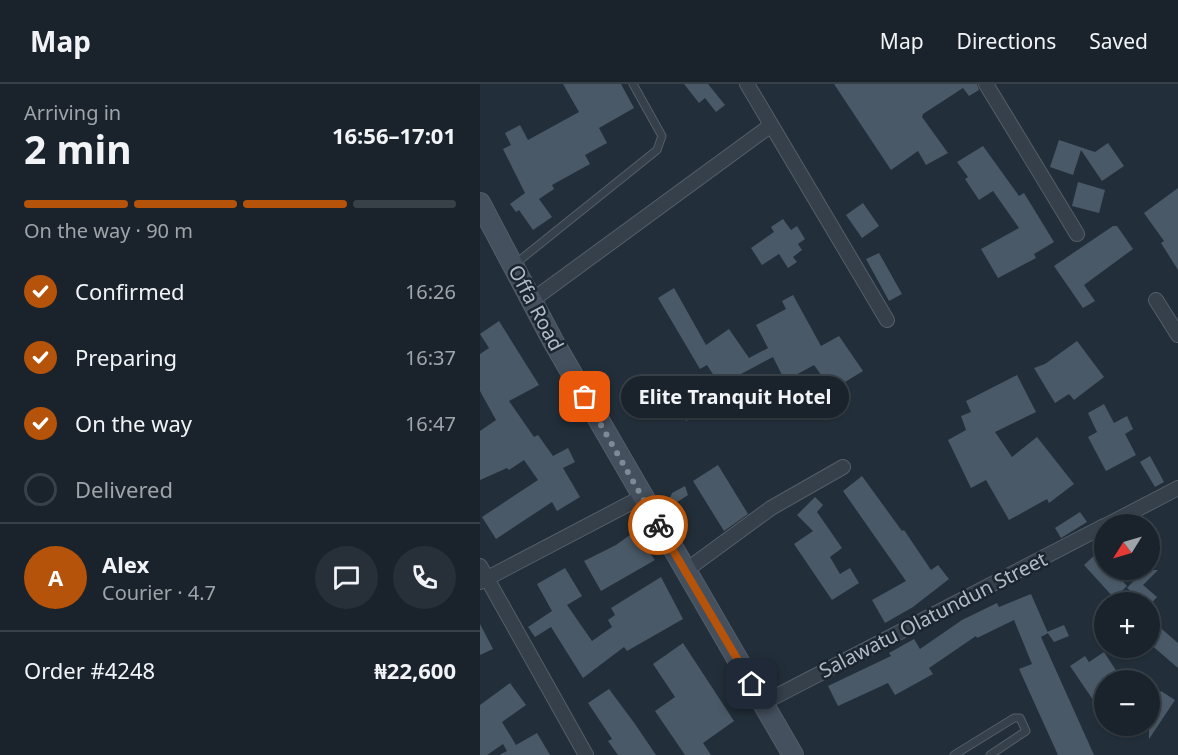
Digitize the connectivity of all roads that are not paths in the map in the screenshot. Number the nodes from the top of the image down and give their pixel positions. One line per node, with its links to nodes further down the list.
1 (633, 84): 7 (lane)
2 (747, 84): 4 (street)
3 (986, 84): 6 (street)
4 (770, 126): 9 (street); 10 (street)
5 (480, 203): 7 (street, Offa Road)
6 (1077, 234)
7 (513, 266): 9 (street, Offa Road)
8 (1156, 300): 11 (street)
9 (531, 301): 14 (street, Offa Road)
10 (887, 320)
11 (1178, 335)
12 (843, 467): 18 (street)
13 (1178, 488): 15 (street, Salawatu Olatundun Street)
14 (642, 497): 18 (street, Offa Road); 19 (street)
15 (1128, 514)
16 (1094, 532): 20 (street, Salawatu Olatundun Street)
17 (480, 566): 19 (street)
18 (685, 571): 20 (street, Offa Road)
19 (484, 580): 22 (street)
20 (763, 703): 23 (street, Offa Road)
21 (956, 754): 24 (lane)
22 (586, 755)
23 (793, 755)
24 (990, 755)

